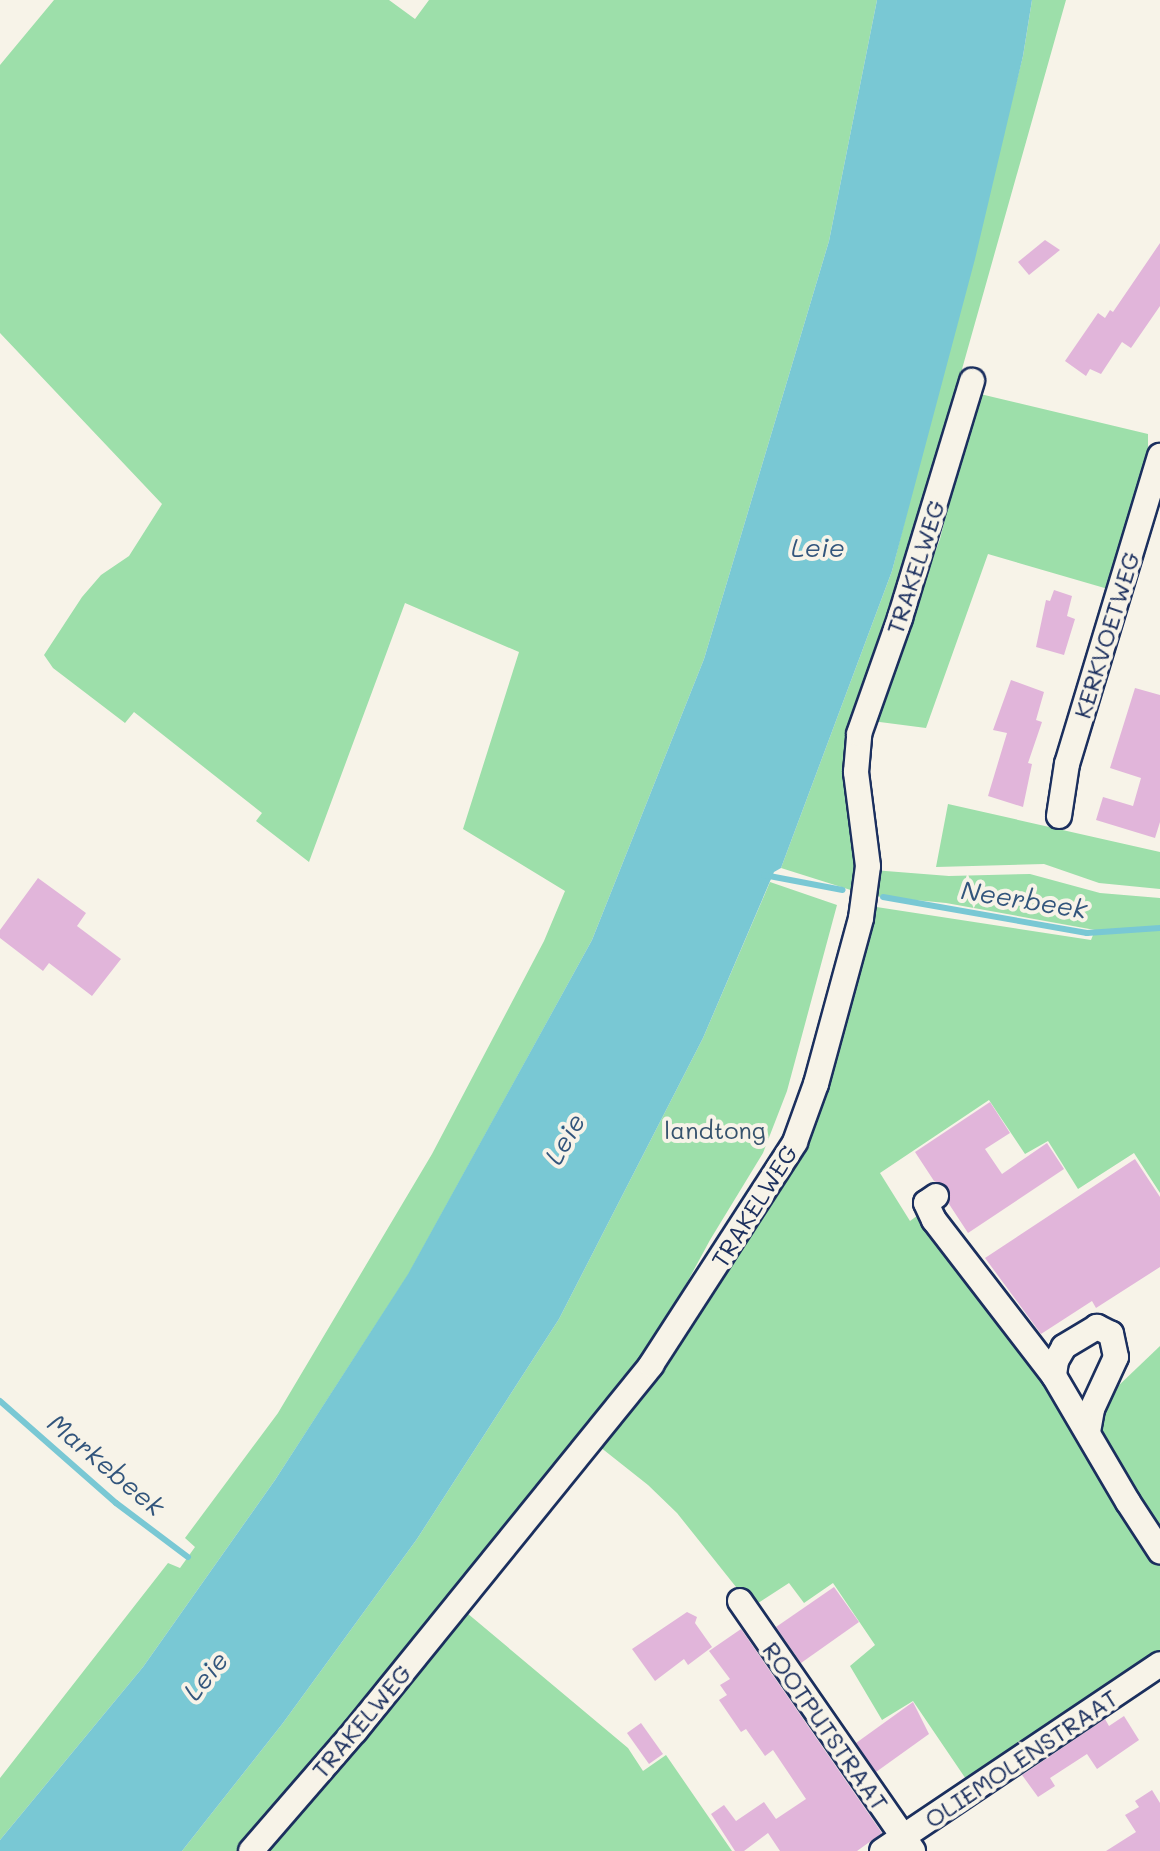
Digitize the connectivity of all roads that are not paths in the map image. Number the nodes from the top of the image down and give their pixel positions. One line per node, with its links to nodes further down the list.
1 (972, 381): 11 (street, TRAKELWEG)
2 (1160, 456): 3 (street, KERKVOETWEG)
3 (1059, 816)
4 (936, 1196): 5 (street)
5 (1054, 1376): 6 (street); 6 (street)
6 (1088, 1432): 7 (street)
7 (1160, 1551)
8 (740, 1601): 10 (street, ROOTPUTSTRAAT)
9 (1160, 1664): 10 (street, OLIEMOLENSTRAAT)
10 (908, 1844): 12 (street, OLIEMOLENSTRAAT)
11 (251, 1851)
12 (882, 1851)

